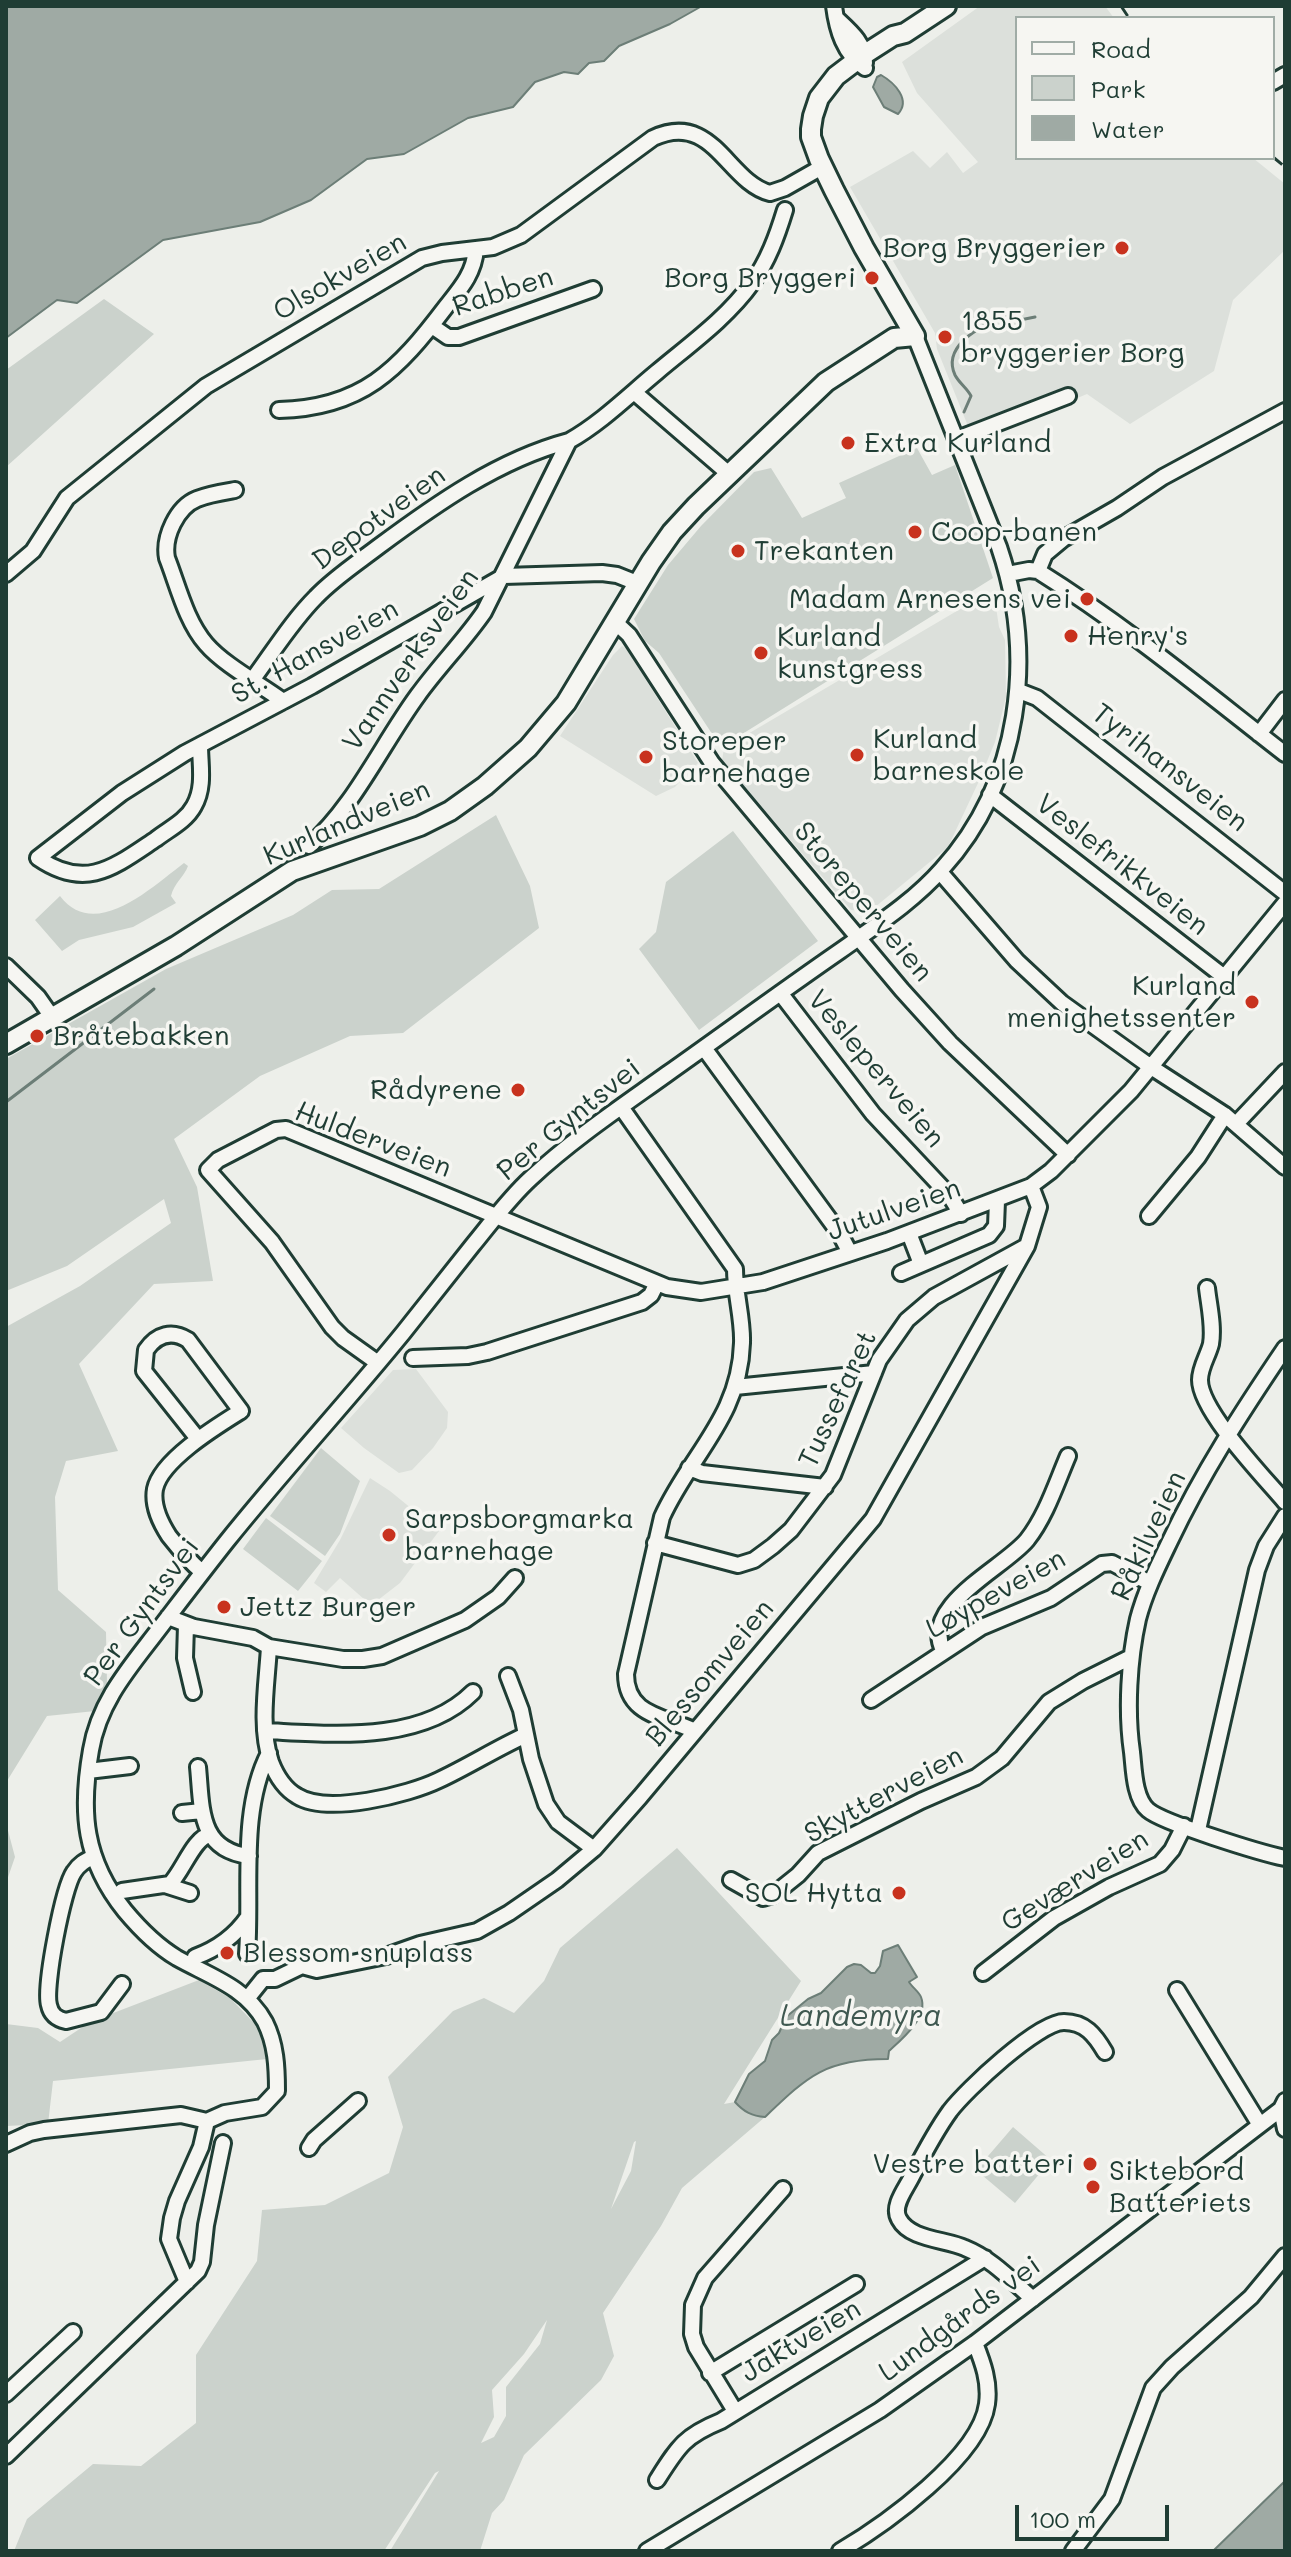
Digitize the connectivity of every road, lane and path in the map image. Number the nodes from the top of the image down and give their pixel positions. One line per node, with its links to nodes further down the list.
1 (946, 6): 3 (main road)
2 (835, 12): 3 (street)
3 (861, 61): 4 (main road)
4 (820, 159): 6 (street, Olsokveien); 9 (main road)
5 (785, 210): 10 (street, Vannverksveien)
6 (476, 249): 8 (street); 19 (street, Olsokveien)
7 (593, 289): 8 (street, Rabben)
8 (432, 326): 12 (street)
9 (915, 336): 14 (street, Per Gyntsvei); 16 (main road, Kurlandveien)
10 (634, 392): 15 (street, Vannverksveien); 16 (street)
11 (1068, 396): 14 (street)
12 (279, 410)
13 (1285, 411): 18 (street)
14 (957, 439): 20 (street, Per Gyntsvei)
15 (569, 441): 21 (street, Vannverksveien); 24 (street, Depotveien)
16 (729, 474): 22 (main road, Kurlandveien)
17 (235, 490): 24 (street)
18 (1038, 571): 20 (street); 28 (street)
19 (6, 574)
20 (1008, 574): 25 (street, Per Gyntsvei)
21 (504, 576): 22 (street, St. Hansveien); 27 (street, St. Hansveien); 32 (street, Vannverksveien)
22 (637, 583): 23 (main road, Kurlandveien)
23 (614, 621): 36 (street, Storeperveien); 40 (main road, Kurlandveien)
24 (253, 679): 27 (street)
25 (1019, 691): 31 (street, Per Gyntsvei); 34 (street, Tyrihansveien)
26 (1285, 700): 28 (street)
27 (283, 701): 29 (street, St. Hansveien)
28 (1259, 734): 30 (street)
29 (200, 745): 29 (street, St. Hansveien)
30 (1285, 754)
31 (990, 795): 33 (street, Per Gyntsvei); 38 (street, Veslefrikkveien)
32 (309, 846)
33 (940, 872): 36 (street, Per Gyntsvei); 43 (street)
34 (1285, 893)
35 (1285, 903): 38 (street, Jutulveien)
36 (860, 938): 39 (street, Per Gyntsvei); 47 (street, Storeperveien)
37 (6, 966): 40 (street)
38 (1223, 976): 43 (street, Jutulveien)
39 (781, 994): 42 (street, Per Gyntsvei); 51 (street, Vesleperveien)
40 (52, 1017): 41 (main road)
41 (6, 1044)
42 (704, 1048): 45 (street, Per Gyntsvei); 56 (street)
43 (1151, 1067): 46 (street); 47 (street, Jutulveien)
44 (1285, 1072): 46 (street)
45 (621, 1107): 52 (street, Per Gyntsvei); 60 (street)
46 (1230, 1119): 48 (street); 53 (street)
47 (1068, 1155): 49 (street, Jutulveien)
48 (1285, 1167)
49 (1031, 1186): 50 (street, Jutulveien); 55 (street, Blessomveien)
50 (997, 1201): 51 (street, Jutulveien); 57 (street)
51 (961, 1214): 54 (street, Jutulveien)
52 (496, 1216): 59 (street, Hulderveien); 64 (street, Per Gyntsvei); 64 (street, Hulderveien)
53 (1149, 1216)
54 (909, 1233): 56 (street, Jutulveien); 57 (street)
55 (1027, 1246): 65 (street, Tussefaret); 90 (street, Blessomveien)
56 (850, 1253): 60 (street, Jutulveien)
57 (921, 1264): 58 (street)
58 (901, 1273)
59 (657, 1283): 60 (street, Jutulveien); 63 (street)
60 (735, 1286): 66 (street)
61 (1207, 1288): 69 (street)
62 (1285, 1348): 69 (street, Råkilveien)
63 (413, 1358)
64 (378, 1363): 77 (street, Per Gyntsvei)
65 (874, 1373): 66 (street); 73 (street, Tussefaret)
66 (735, 1387): 72 (street)
67 (256, 1405): 68 (street)
68 (241, 1411): 70 (street); 70 (street)
69 (1228, 1433): 74 (street); 79 (street, Råkilveien)
70 (198, 1439): 77 (street)
71 (1068, 1456): 83 (street)
72 (689, 1468): 73 (street); 76 (street)
73 (825, 1487): 76 (street, Tussefaret)
74 (1285, 1502)
75 (1285, 1516): 98 (street, Geværveien)
76 (655, 1543): 90 (street)
77 (202, 1572): 80 (street, Per Gyntsvei)
78 (515, 1578): 82 (street)
79 (1150, 1583): 83 (street, Løypeveien); 84 (street, Råkilveien)
80 (168, 1617): 81 (street); 95 (street, Per Gyntsvei)
81 (186, 1625): 82 (street); 86 (street)
82 (269, 1647): 89 (street)
83 (943, 1650): 88 (street, Løypeveien)
84 (1131, 1657): 98 (street, Råkilveien); 104 (street, Skytterveien)
85 (508, 1676): 91 (street)
86 (193, 1692)
87 (473, 1692): 89 (street)
88 (871, 1700)
89 (265, 1731): 92 (street)
90 (695, 1731): 100 (street, Blessomveien)
91 (526, 1735): 92 (street); 100 (street)
92 (269, 1753): 101 (street)
93 (130, 1766): 95 (street)
94 (198, 1767): 96 (street)
95 (88, 1771): 102 (street, Per Gyntsvei)
96 (202, 1811): 97 (street); 99 (street)
97 (182, 1813)
98 (1191, 1828): 103 (street, Råkilveien); 111 (street, Geværveien)
99 (210, 1835): 101 (street); 105 (street)
100 (594, 1849): 114 (street, Blessomveien)
101 (249, 1856): 108 (street)
102 (93, 1857): 112 (street); 114 (street, Per Gyntsvei)
103 (1285, 1858)
104 (731, 1880)
105 (165, 1885): 106 (street); 107 (street)
106 (122, 1891)
107 (190, 1893)
108 (248, 1917): 109 (street); 110 (street)
109 (247, 1954)
110 (195, 1957)
111 (983, 1973)
112 (122, 1984)
113 (1177, 1990): 119 (street)
114 (247, 1999): 118 (street)
115 (1105, 2052): 126 (street)
116 (358, 2101): 123 (street)
117 (1283, 2105): 119 (street, Lundgårds vei); 120 (street)
118 (207, 2121): 122 (street); 127 (street)
119 (1260, 2125): 129 (street, Lundgårds vei)
120 (1285, 2129)
121 (223, 2143): 127 (street)
122 (6, 2144)
123 (309, 2148)
124 (783, 2189): 132 (street)
125 (1285, 2256): 139 (street)
126 (985, 2258): 129 (street); 134 (street, Jaktveien)
127 (187, 2282): 135 (street)
128 (856, 2284): 132 (street)
129 (1033, 2299): 131 (street, Lundgårds vei)
130 (73, 2332): 133 (street)
131 (975, 2343): 137 (street, Lundgårds vei); 138 (street)
132 (710, 2373): 134 (street)
133 (6, 2394)
134 (735, 2411): 136 (street, Jaktveien)
135 (6, 2456)
136 (657, 2480)
137 (647, 2551)
138 (840, 2551)
139 (1073, 2551)

